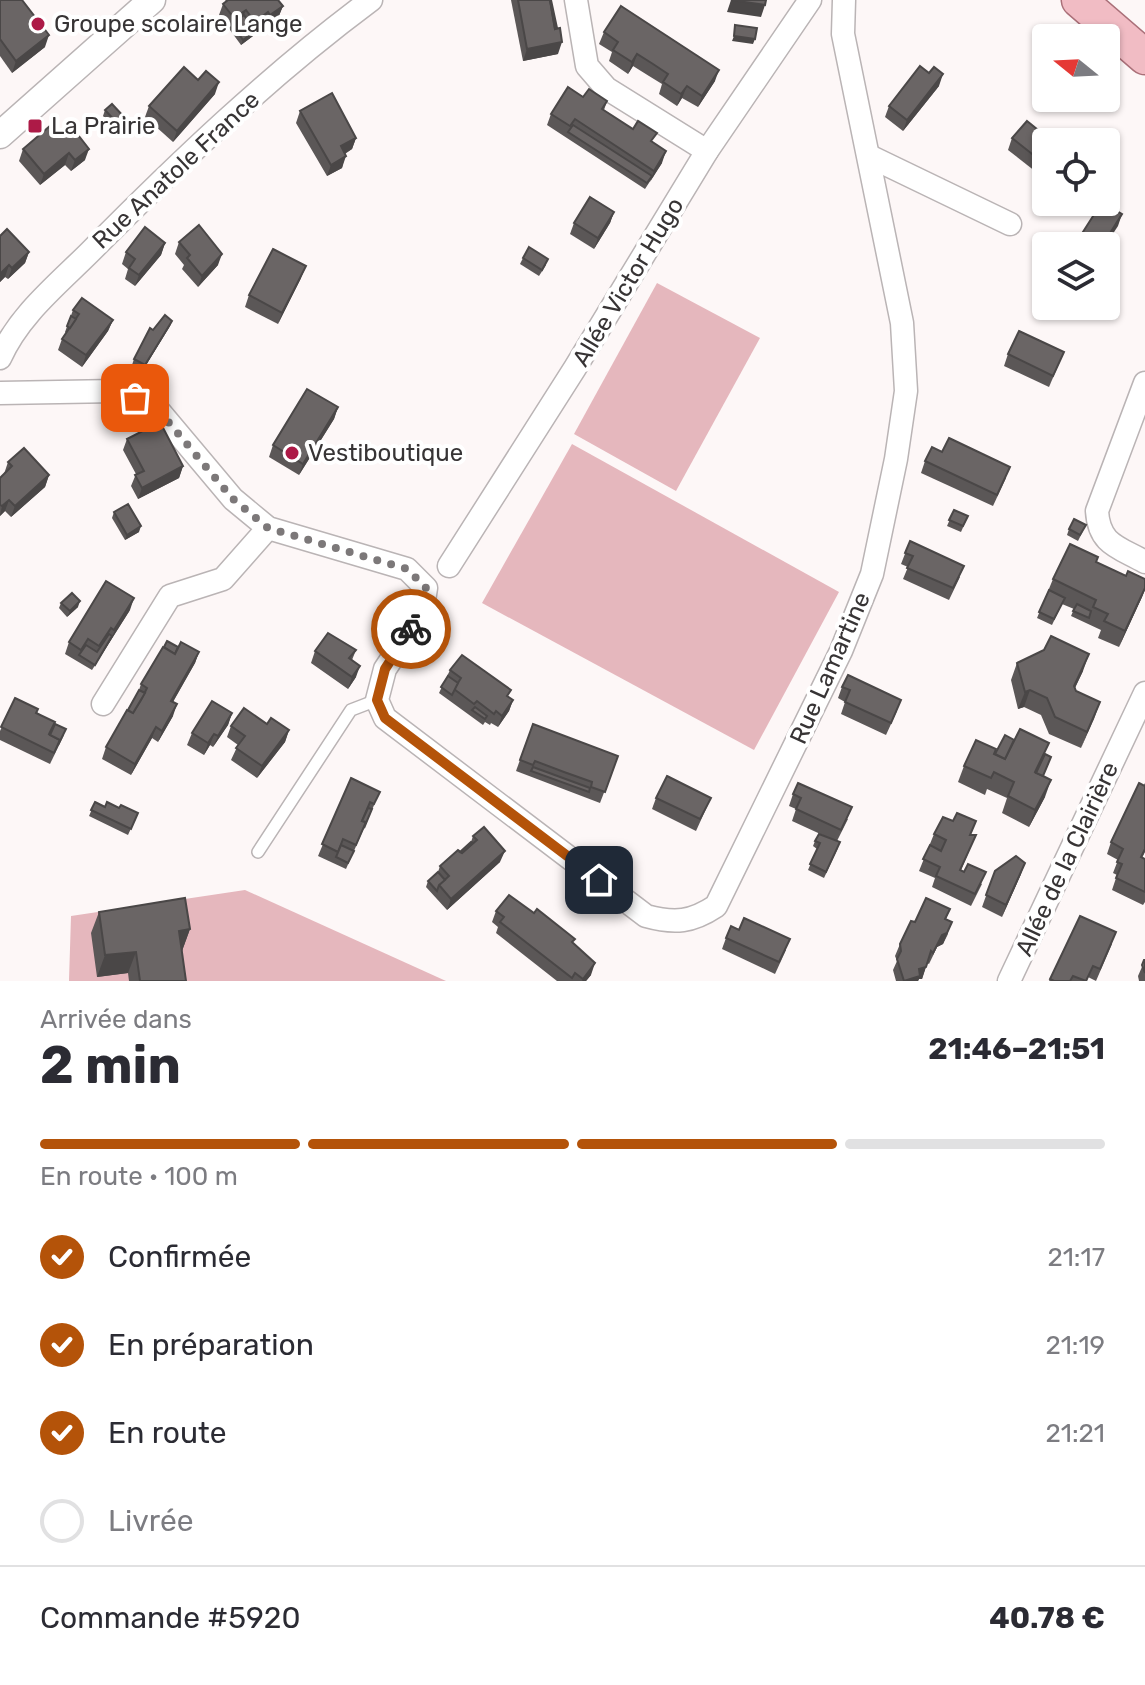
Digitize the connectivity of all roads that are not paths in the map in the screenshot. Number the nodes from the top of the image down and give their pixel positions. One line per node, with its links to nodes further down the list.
1 (152, 0): 8 (street)
2 (371, 0): 12 (street, Rue Anatole France)
3 (576, 0): 9 (street)
4 (810, 0): 9 (street, Allée Victor Hugo)
5 (844, 0): 10 (street, Rue Lamartine)
6 (1079, 0): 7 (main road)
7 (1145, 57)
8 (0, 135)
9 (707, 151): 17 (street, Allée Victor Hugo)
10 (869, 156): 11 (street); 19 (street, Rue Lamartine)
11 (1010, 224)
12 (0, 358)
13 (1145, 383): 16 (street)
14 (0, 393): 15 (street)
15 (268, 528): 19 (street); 20 (street)
16 (1145, 562)
17 (449, 566)
18 (1145, 693): 22 (street, Allée de la Clairière)
19 (377, 700): 21 (lane)
20 (103, 704)
21 (258, 852)
22 (1009, 981)

